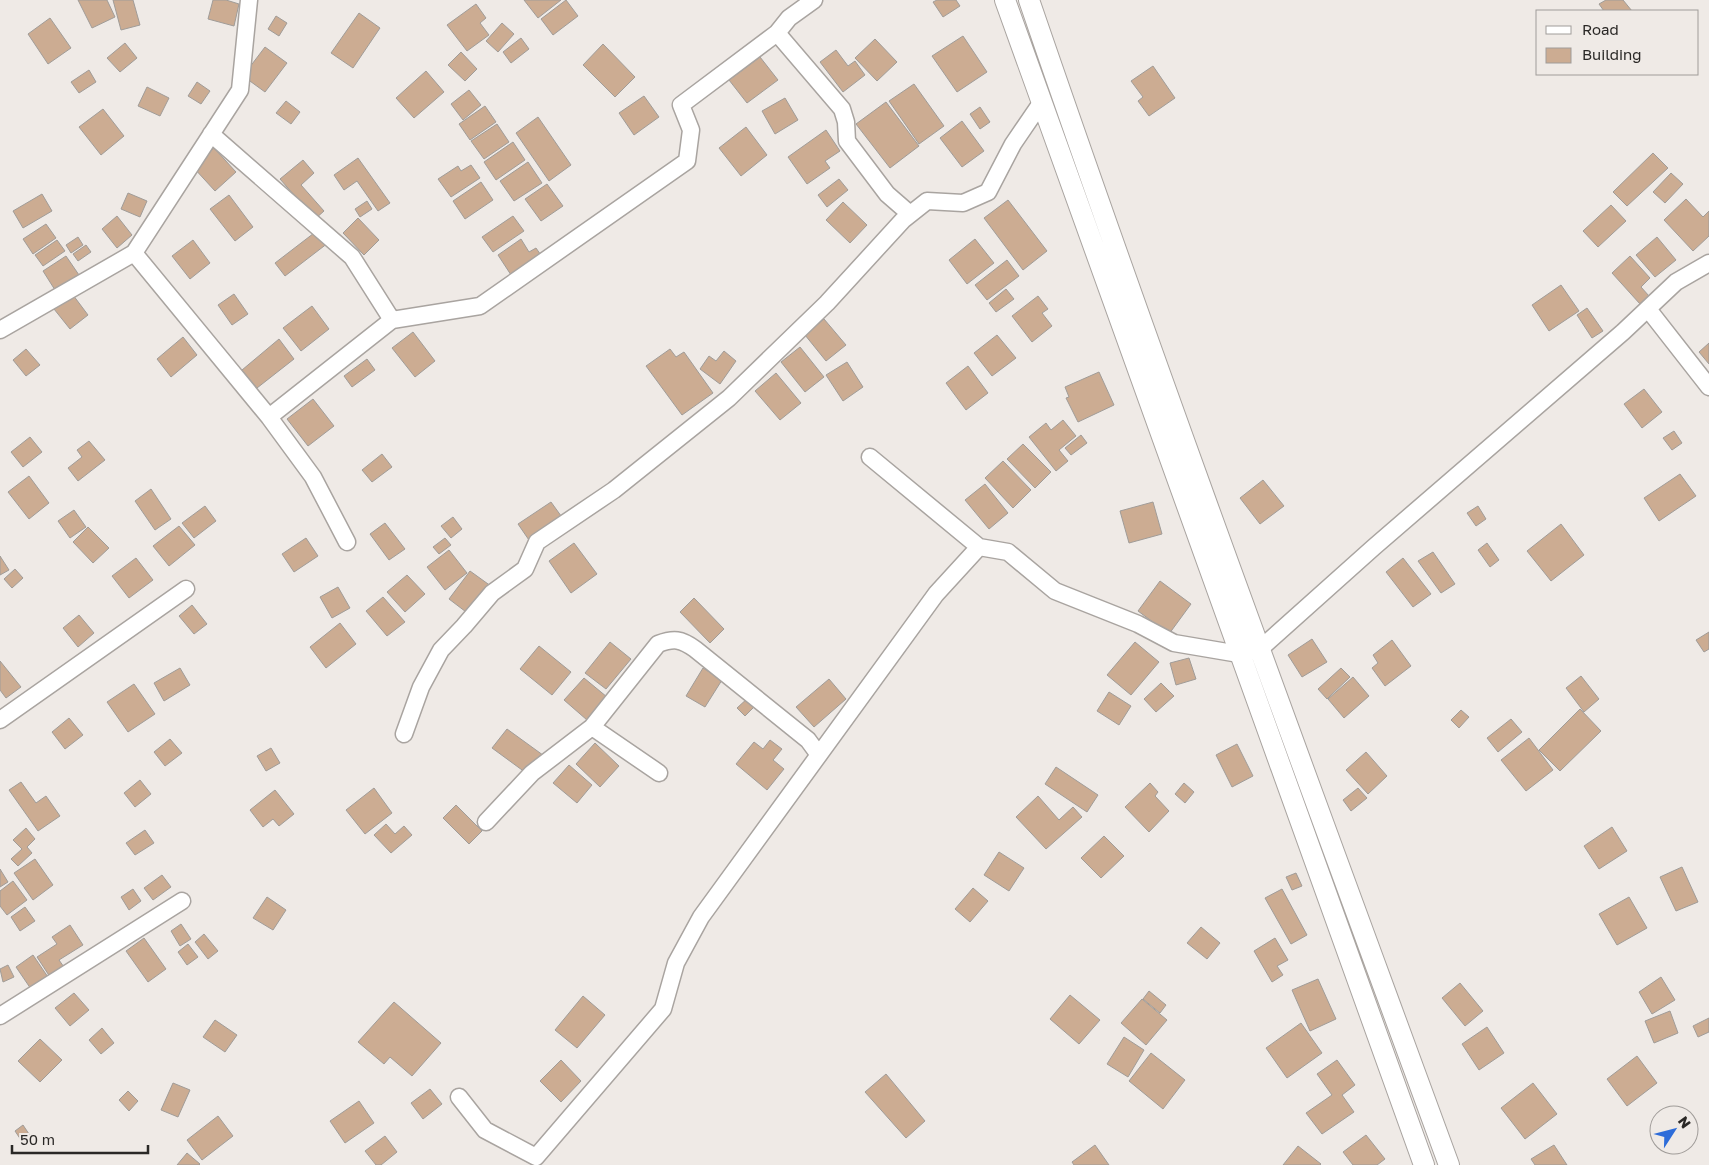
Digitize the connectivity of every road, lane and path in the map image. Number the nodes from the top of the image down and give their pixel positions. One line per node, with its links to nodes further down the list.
1 (250, 0): 7 (street)
2 (814, 0): 5 (street)
3 (1005, 0): 6 (street)
4 (1029, 0): 20 (street)
5 (777, 33): 8 (street); 12 (street)
6 (1041, 102): 8 (street); 21 (street)
7 (211, 134): 9 (street); 12 (street)
8 (910, 214): 24 (street)
9 (134, 253): 13 (street); 15 (street)
10 (1709, 263): 11 (street)
11 (1648, 309): 14 (street); 20 (street)
12 (392, 320): 15 (street)
13 (0, 330)
14 (1709, 387)
15 (270, 417): 17 (street)
16 (870, 457): 18 (street)
17 (347, 542)
18 (979, 547): 21 (street); 25 (street)
19 (186, 590): 22 (street)
20 (1260, 649): 21 (street); 32 (street)
21 (1239, 654): 31 (street)
22 (0, 720)
23 (592, 727): 25 (street); 26 (street); 27 (street)
24 (404, 734)
25 (819, 755): 30 (street)
26 (659, 773)
27 (486, 822)
28 (182, 901): 29 (street)
29 (0, 1016)
30 (459, 1097)
31 (1424, 1165)
32 (1449, 1165)

